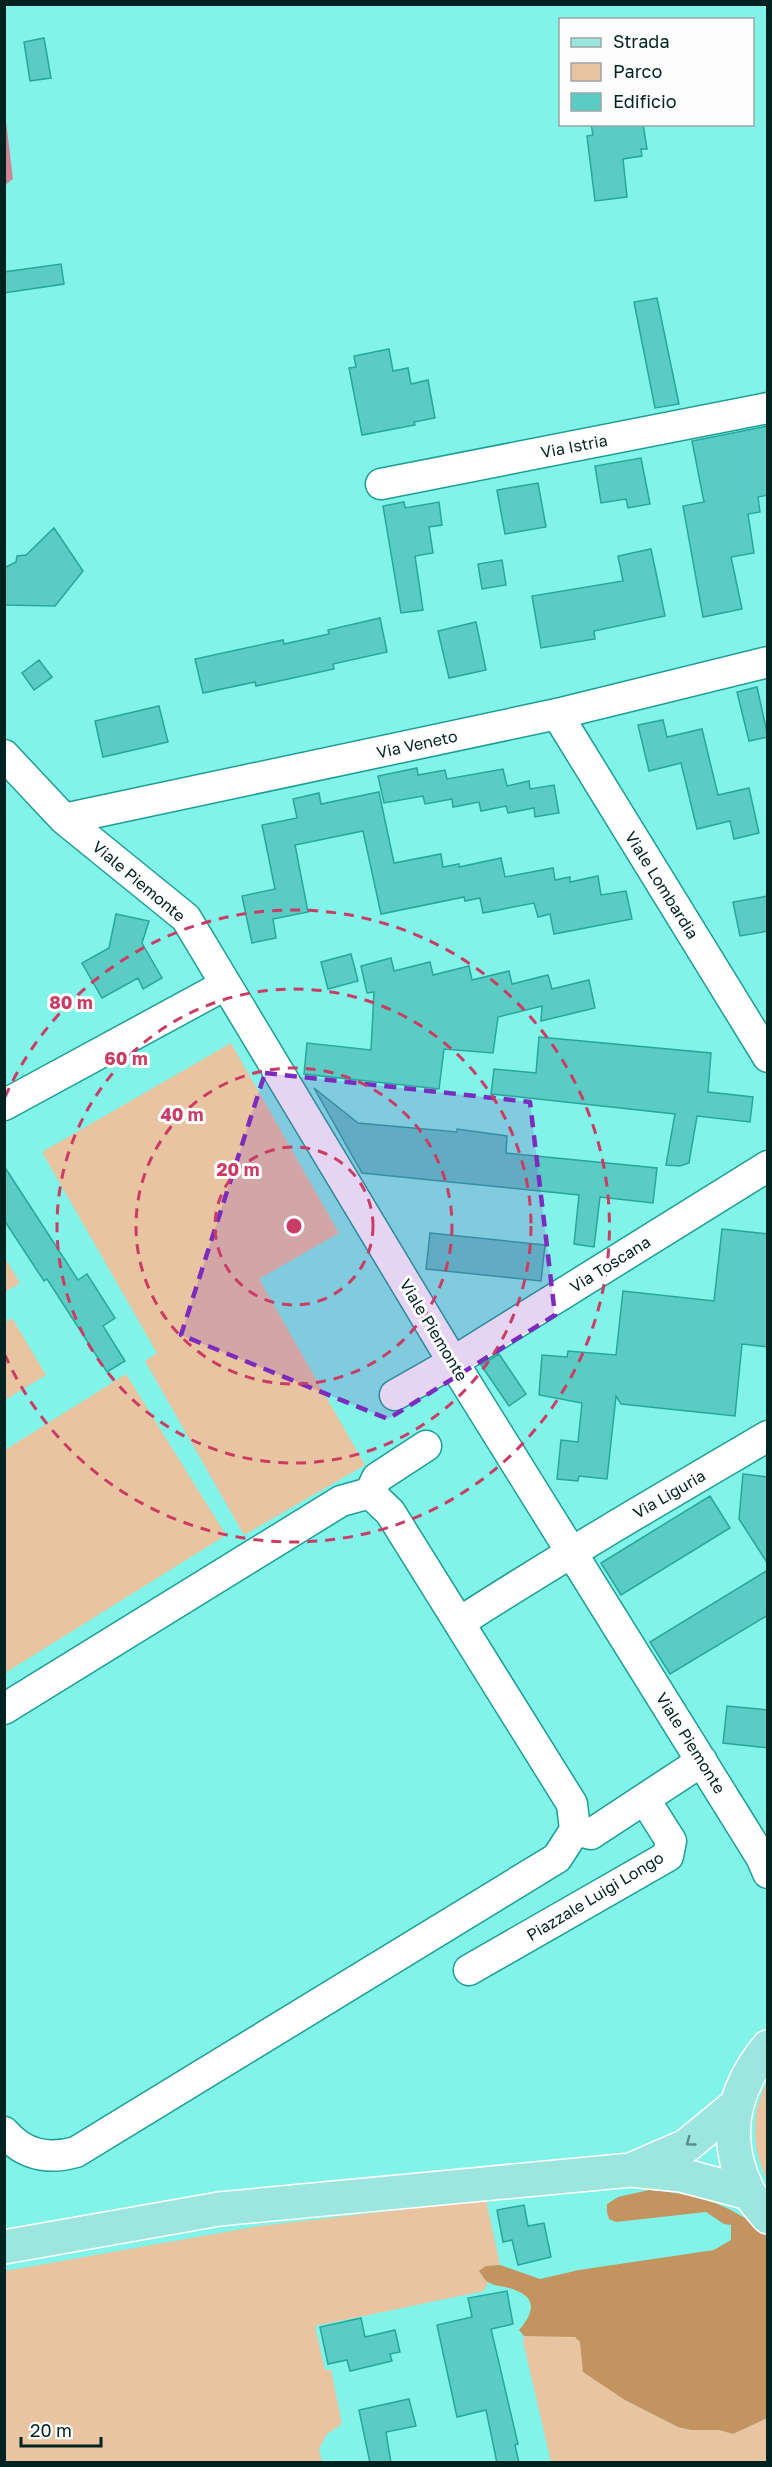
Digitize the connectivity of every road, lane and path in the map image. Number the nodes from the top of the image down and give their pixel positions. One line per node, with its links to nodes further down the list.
1 (768, 408): 2 (street, Via Istria)
2 (381, 484)
3 (768, 662): 4 (street, Via Veneto)
4 (557, 714): 6 (street, Via Veneto); 8 (street, Viale Lombardia)
5 (4, 755): 6 (street, Viale Piemonte)
6 (64, 819): 7 (street, Viale Piemonte)
7 (225, 985): 9 (street); 11 (street, Viale Piemonte)
8 (768, 1057)
9 (4, 1105)
10 (768, 1166): 11 (street, Via Toscana)
11 (453, 1362): 12 (street, Via Toscana); 16 (street, Viale Piemonte)
12 (395, 1395)
13 (768, 1437): 16 (street, Via Liguria)
14 (426, 1446): 15 (street)
15 (370, 1493): 17 (street); 18 (street)
16 (571, 1551): 17 (street, Via Liguria); 19 (street, Viale Piemonte)
17 (460, 1622): 21 (street)
18 (4, 1709)
19 (702, 1761): 20 (street); 22 (street, Viale Piemonte)
20 (645, 1800): 21 (street); 23 (street, Piazzale Luigi Longo)
21 (575, 1830): 26 (street)
22 (768, 1873)
23 (469, 1970)
24 (768, 2047): 25 (main road)
25 (736, 2105): 27 (main road, one-way to 27); 28 (main road)
26 (4, 2132)
27 (631, 2170): 28 (main road); 29 (main road)
28 (758, 2205)
29 (4, 2247)

